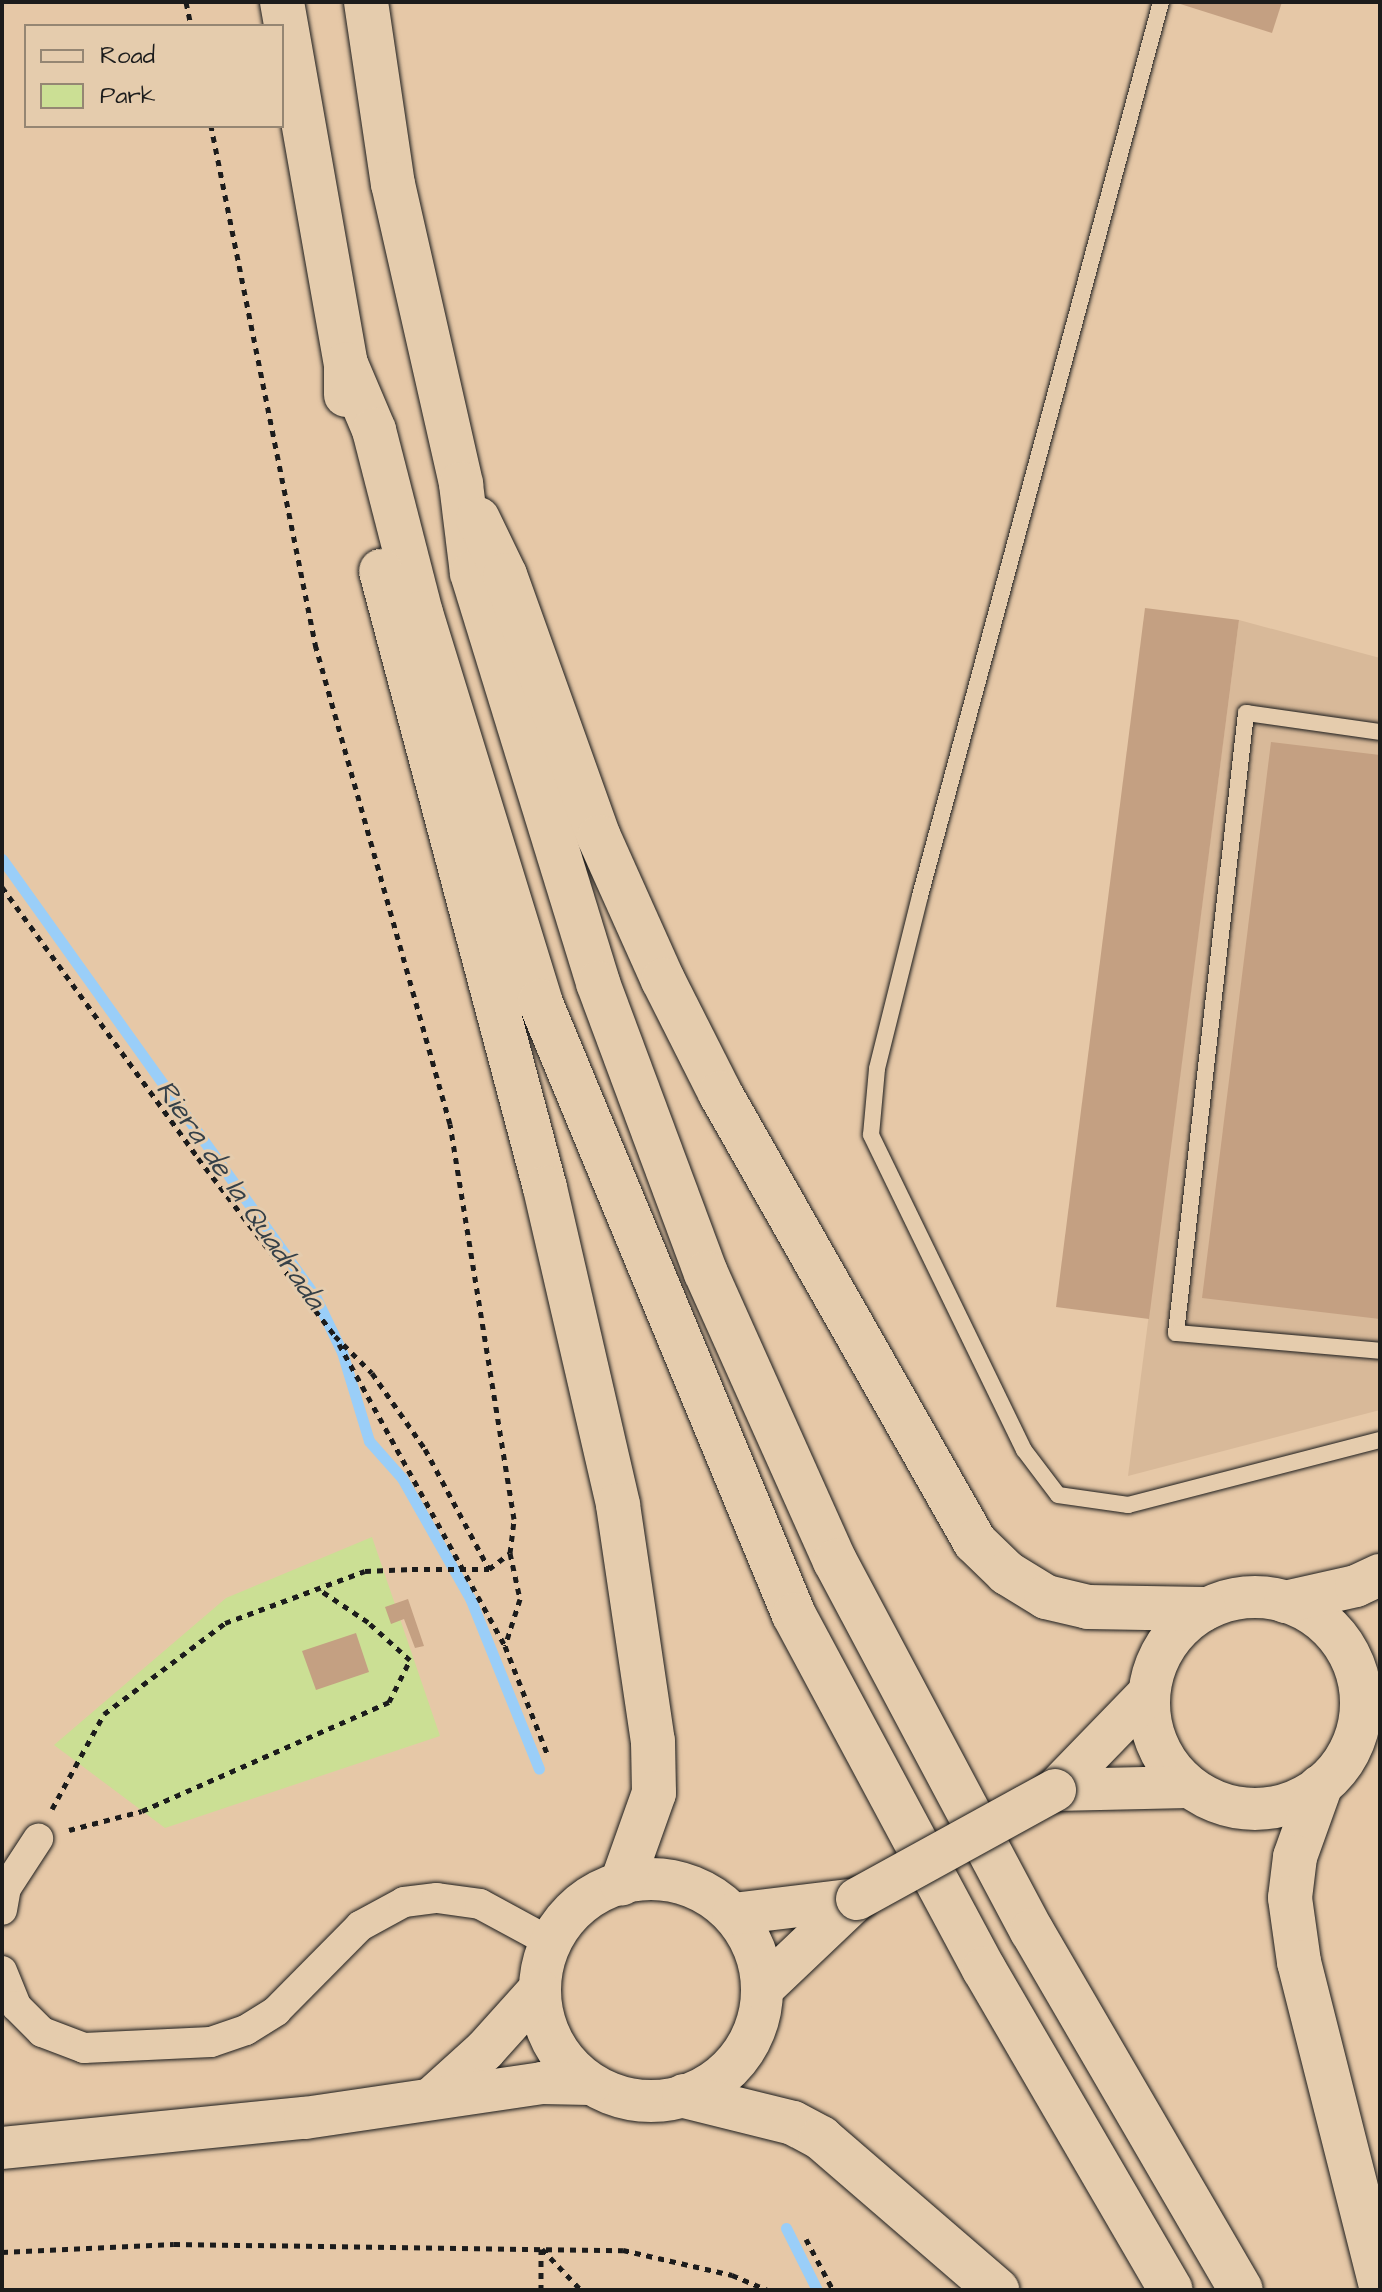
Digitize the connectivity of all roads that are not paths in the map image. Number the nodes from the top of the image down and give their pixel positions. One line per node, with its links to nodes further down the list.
1 (282, 2): 4 (highway)
2 (366, 2): 5 (highway)
3 (1161, 2): 8 (lane)
4 (346, 364): 19 (highway); 33 (highway)
5 (461, 484): 11 (highway); 34 (highway)
6 (1380, 732): 7 (lane)
7 (1380, 1351)
8 (1380, 1440)
9 (1380, 1575): 10 (main road)
10 (1285, 1602): 11 (main road); 14 (main road)
11 (1204, 1609): 13 (main road)
12 (1380, 1643): 14 (main road)
13 (1148, 1694): 15 (main road); 17 (main road)
14 (1361, 1694): 16 (main road)
15 (1189, 1787): 16 (main road); 17 (main road)
16 (1320, 1787): 31 (highway)
17 (1055, 1790): 20 (main road, bridge)
18 (38, 1839): 21 (street)
19 (622, 1883): 22 (main road); 23 (main road)
20 (857, 1899): 22 (main road); 25 (main road)
21 (2, 1910)
22 (733, 1914): 25 (main road)
23 (550, 1942): 24 (street); 26 (main road)
24 (2, 1971)
25 (762, 1989): 28 (main road)
26 (539, 1990): 27 (main road); 29 (main road)
27 (590, 2084): 28 (main road); 29 (main road)
28 (684, 2096): 32 (highway)
29 (433, 2097): 30 (main road)
30 (2, 2148)
31 (1380, 2283)
32 (997, 2290)
33 (1171, 2290)
34 (1241, 2290)

